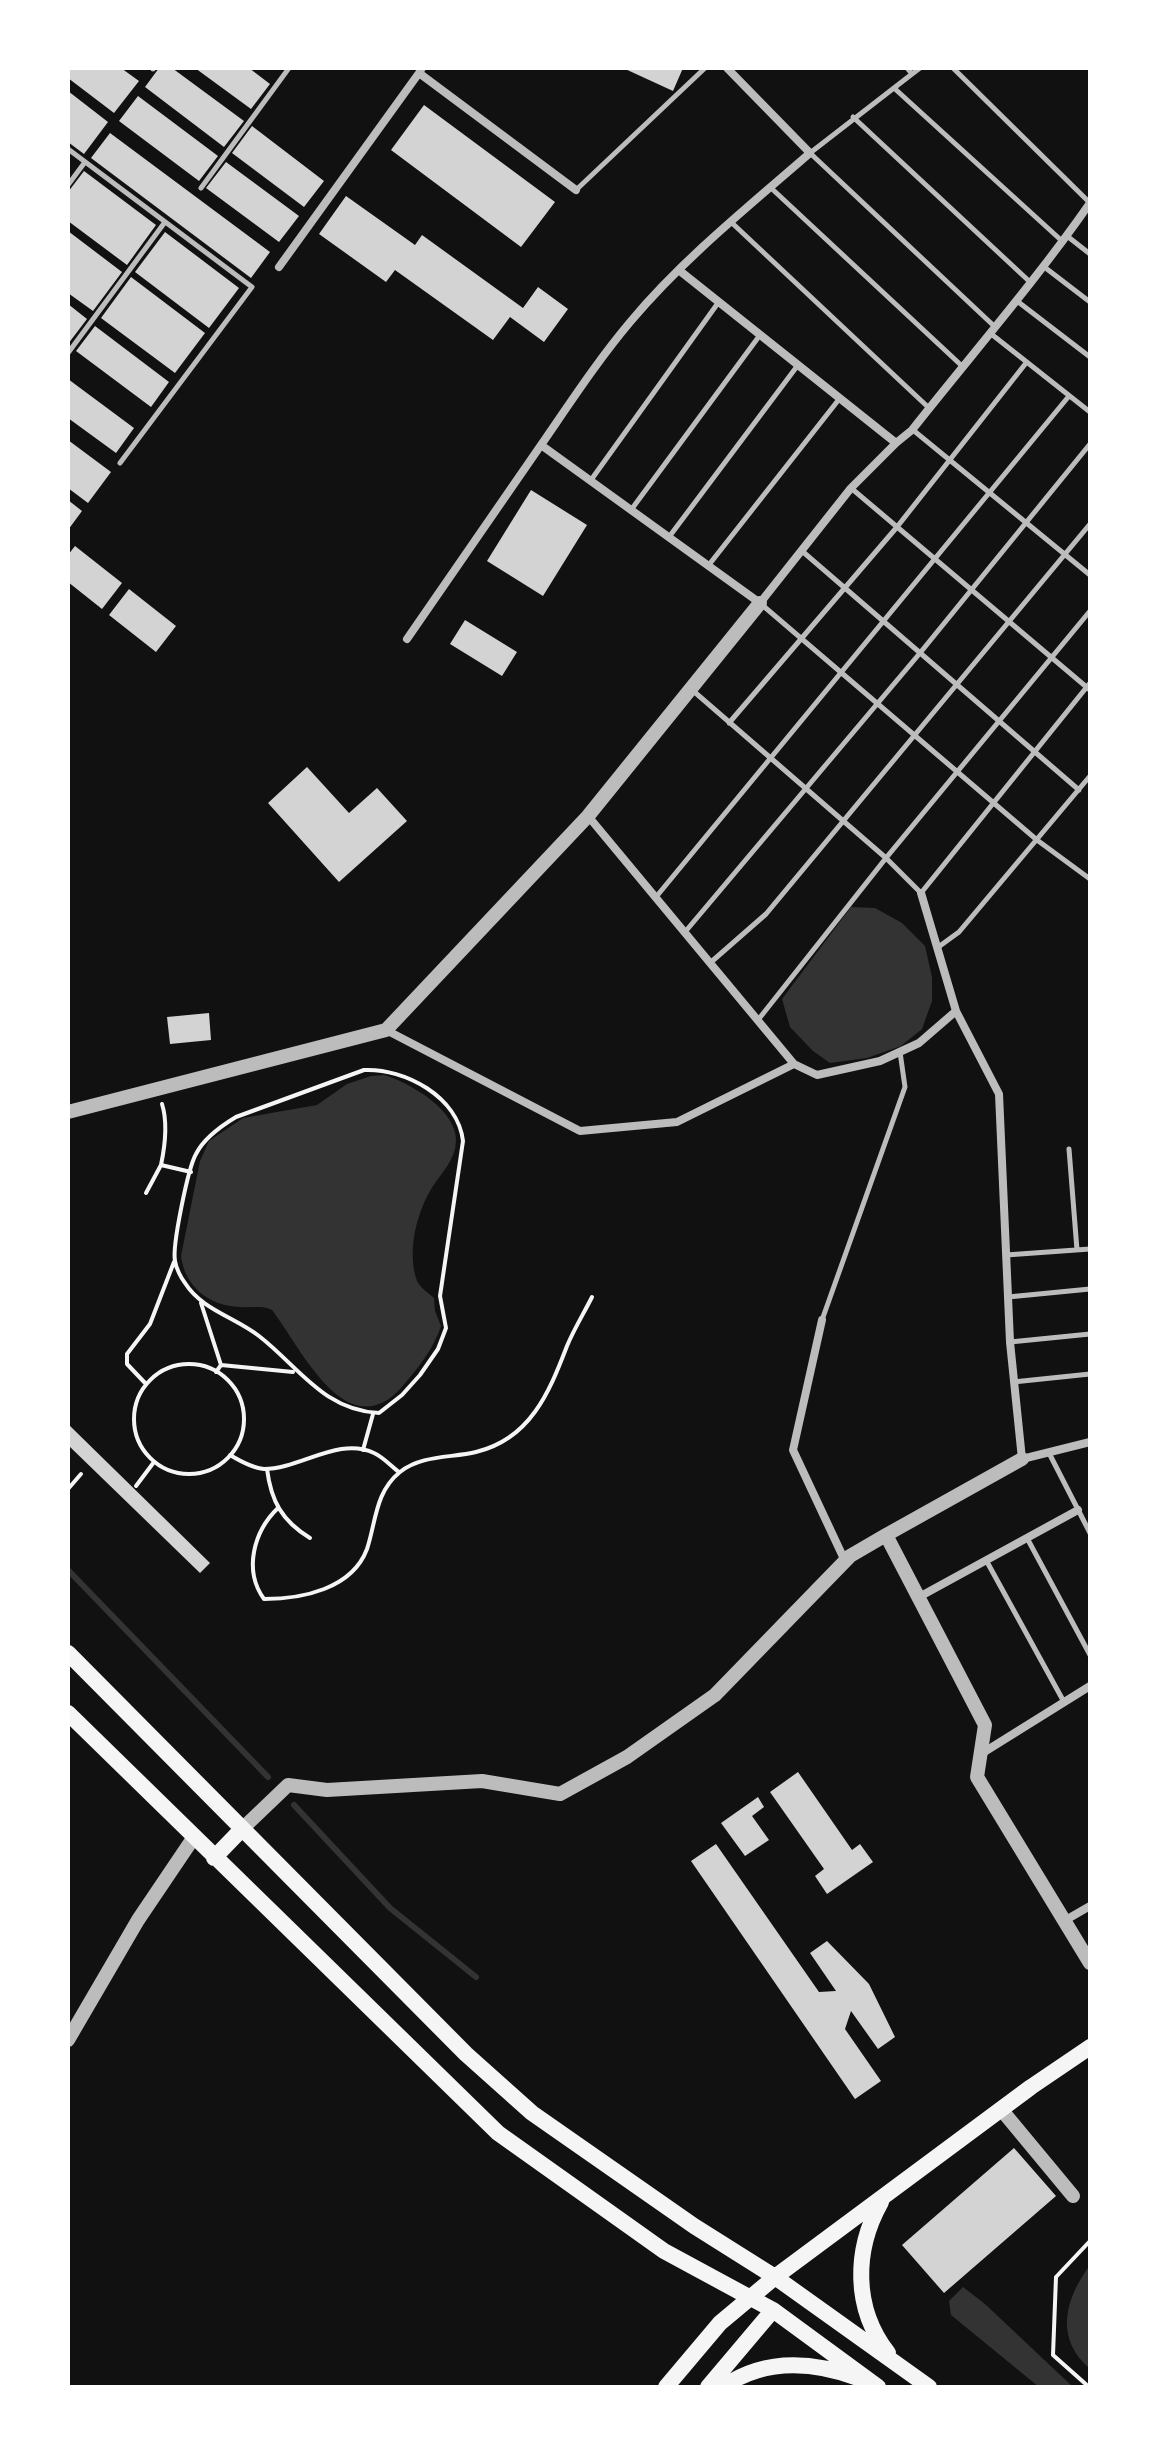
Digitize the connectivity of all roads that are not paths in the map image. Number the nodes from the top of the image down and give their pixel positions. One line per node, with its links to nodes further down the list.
1 (289, 68): 16 (lane)
2 (705, 68): 17 (lane)
3 (727, 68): 12 (street)
4 (907, 68): 8 (lane)
5 (920, 68): 8 (lane)
6 (953, 68): 18 (lane)
7 (418, 70): 17 (street); 24 (street)
8 (912, 74): 9 (lane)
9 (894, 88): 10 (lane); 21 (lane)
10 (853, 117): 12 (lane); 26 (lane)
11 (68, 149): 13 (lane)
12 (810, 153): 15 (street); 30 (lane)
13 (85, 162): 14 (lane); 19 (lane)
14 (68, 185)
15 (770, 187): 20 (street); 36 (lane)
16 (201, 188)
17 (576, 190)
18 (1090, 203): 21 (street)
19 (165, 222): 32 (lane); 46 (lane)
20 (731, 222): 25 (street); 39 (lane)
21 (1065, 239): 22 (lane); 23 (street)
22 (1090, 254)
23 (1043, 266): 26 (street); 29 (lane)
24 (279, 267)
25 (680, 271): 28 (street); 44 (street)
26 (1031, 283): 27 (street)
27 (1017, 301): 30 (street); 33 (lane)
28 (718, 302): 31 (street); 47 (lane)
29 (1090, 302)
30 (992, 329): 34 (lane); 36 (street)
31 (760, 335): 35 (street); 50 (lane)
32 (68, 353)
33 (1090, 357)
34 (1026, 363): 37 (lane); 45 (lane)
35 (798, 365): 38 (street); 54 (lane)
36 (962, 366): 39 (street)
37 (1069, 396): 40 (lane); 49 (lane)
38 (840, 398): 42 (street); 58 (lane)
39 (929, 408): 41 (street)
40 (1090, 412)
41 (912, 430): 42 (street); 45 (lane)
42 (896, 443): 48 (street)
43 (1090, 444): 51 (lane)
44 (541, 445): 47 (street); 66 (street)
45 (951, 461): 49 (lane); 53 (lane)
46 (120, 463)
47 (591, 480): 50 (street)
48 (851, 488): 53 (lane); 55 (street)
49 (990, 494): 51 (lane); 57 (lane)
50 (631, 510): 54 (street)
51 (1026, 523): 56 (lane); 61 (lane)
52 (1090, 524): 56 (lane)
53 (897, 527): 57 (lane); 60 (lane)
54 (669, 537): 58 (street)
55 (802, 551): 60 (lane); 62 (street)
56 (1065, 555): 59 (lane); 65 (lane)
57 (935, 560): 61 (lane); 64 (lane)
58 (708, 566): 62 (street)
59 (1090, 575)
60 (846, 589): 64 (lane); 67 (lane)
61 (972, 590): 65 (lane); 68 (lane)
62 (760, 603): 67 (lane); 73 (street)
63 (1090, 611): 69 (lane)
64 (883, 622): 68 (lane); 70 (lane)
65 (1009, 622): 69 (lane); 71 (lane)
66 (407, 639)
67 (802, 639): 70 (lane); 76 (lane)
68 (920, 653): 71 (lane); 74 (lane)
69 (1050, 656): 72 (lane); 75 (lane)
70 (842, 673): 74 (lane); 79 (lane)
71 (956, 685): 75 (lane); 77 (lane)
72 (1089, 686): 78 (lane)
73 (690, 689): 76 (lane); 85 (street)
74 (877, 703): 77 (lane); 82 (lane)
75 (998, 720): 78 (lane); 80 (lane)
76 (729, 723): 79 (lane)
77 (915, 736): 80 (lane); 86 (lane)
78 (1034, 751): 83 (lane); 84 (lane)
79 (770, 760): 82 (lane); 91 (lane)
80 (957, 771): 84 (lane); 88 (lane)
81 (1090, 776): 83 (lane)
82 (805, 789): 86 (lane); 92 (lane)
83 (1079, 790): 87 (lane)
84 (992, 802): 87 (lane); 90 (lane)
85 (588, 816): 91 (street); 97 (street)
86 (844, 823): 88 (lane); 94 (lane)
87 (1037, 840): 89 (lane); 93 (lane)
88 (886, 858): 90 (lane); 96 (lane)
89 (1090, 879)
90 (921, 893): 93 (street)
91 (656, 898): 92 (street)
92 (685, 933): 94 (street)
93 (936, 949): 95 (street)
94 (710, 963): 96 (street)
95 (956, 1011): 98 (street); 104 (street)
96 (757, 1021): 99 (street)
97 (386, 1030): 99 (street); 100 (street)
98 (900, 1052): 99 (street); 107 (lane)
99 (794, 1064)
100 (68, 1112)
101 (1069, 1149): 103 (lane)
102 (1090, 1249): 103 (lane)
103 (1077, 1250): 104 (lane)
104 (1006, 1255): 106 (street)
105 (1090, 1289): 106 (lane)
106 (1008, 1297): 109 (street)
107 (822, 1320): 120 (street)
108 (1090, 1334): 109 (lane)
109 (1010, 1342): 111 (street)
110 (1090, 1374): 111 (lane)
111 (1013, 1382): 114 (street)
112 (1090, 1442): 113 (street)
113 (1049, 1453): 114 (street); 115 (lane)
114 (1022, 1459): 117 (street)
115 (1078, 1510): 116 (lane); 118 (street)
116 (1090, 1533)
117 (886, 1535): 120 (street); 121 (street)
118 (1027, 1538): 119 (street); 123 (lane)
119 (986, 1560): 121 (street); 125 (lane)
120 (845, 1561): 128 (street)
121 (919, 1597): 127 (street)
122 (68, 1653): 128 (main road)
123 (1090, 1655)
124 (1090, 1686): 125 (street)
125 (1064, 1702): 127 (street)
126 (68, 1713): 129 (main road)
127 (980, 1755): 132 (street)
128 (241, 1830): 130 (main road); 139 (main road)
129 (194, 1837): 130 (main road); 134 (street)
130 (214, 1858): 140 (main road)
131 (1090, 1906): 132 (street)
132 (1064, 1921): 133 (street)
133 (1090, 1963)
134 (68, 2040)
135 (1090, 2047): 137 (main road)
136 (1005, 2114): 138 (street)
137 (884, 2196): 139 (main road); 141 (main road)
138 (1073, 2196)
139 (775, 2277): 141 (main road); 142 (main road)
140 (773, 2310): 143 (main road); 145 (main road)
141 (896, 2363): 146 (main road)
142 (666, 2387)
143 (708, 2387)
144 (723, 2387): 145 (main road)
145 (877, 2387)
146 (929, 2387)

